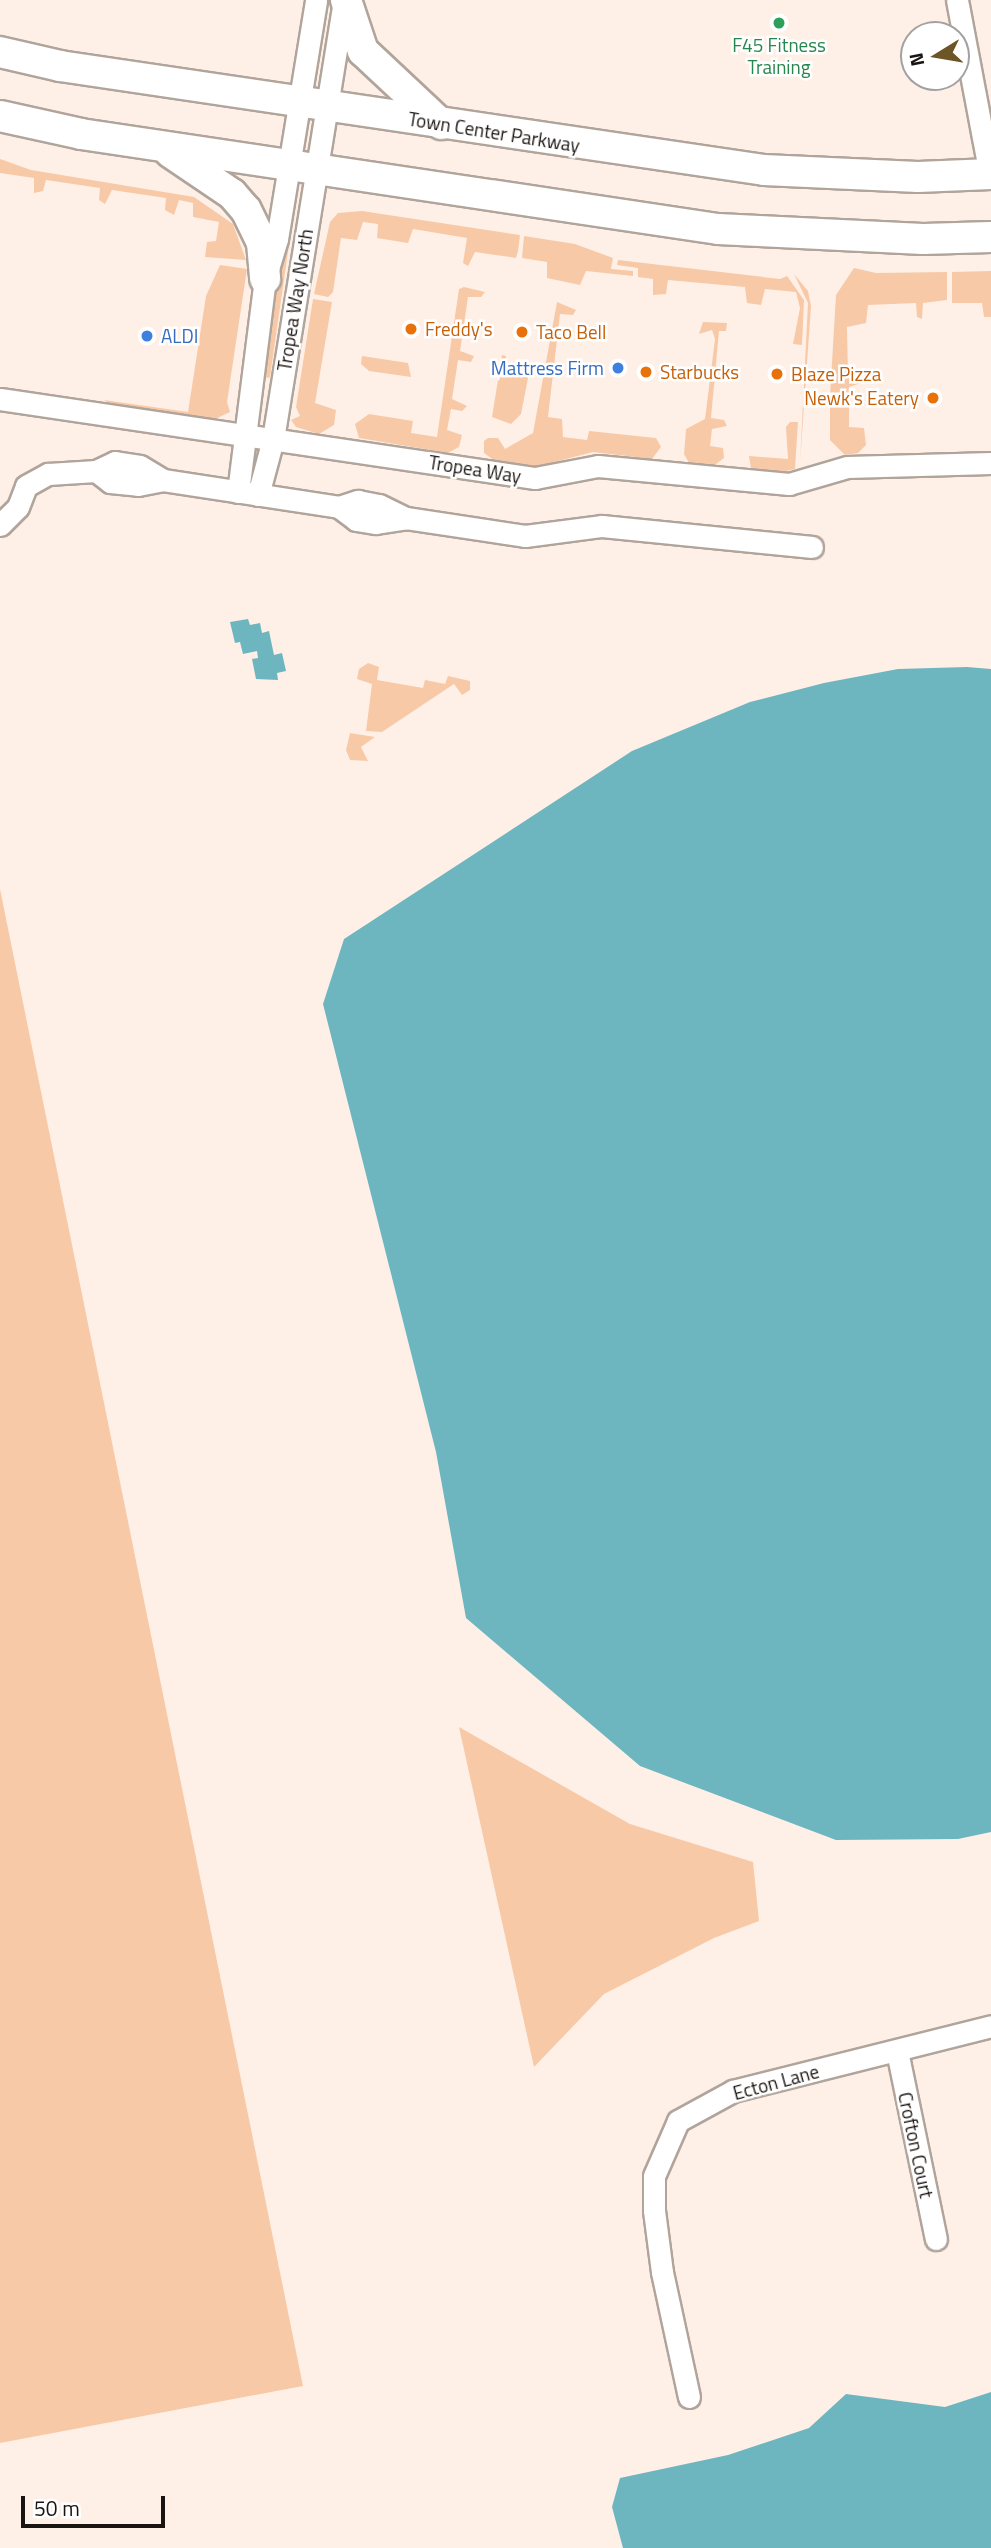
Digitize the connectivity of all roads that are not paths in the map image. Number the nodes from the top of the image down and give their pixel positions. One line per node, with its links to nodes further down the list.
1 (316, 0): 5 (street)
2 (345, 0): 5 (street); 7 (main road)
3 (957, 0): 10 (street)
4 (0, 52): 5 (main road, Town Center Parkway)
5 (313, 103): 7 (main road, Town Center Parkway); 9 (street, Tropea Way North); 9 (street, Tropea Way North)
6 (0, 116): 8 (main road)
7 (441, 125): 10 (main road, Town Center Parkway)
8 (161, 146): 9 (main road); 12 (main road)
9 (302, 167): 11 (main road); 12 (street, Tropea Way North); 15 (street, Tropea Way North)
10 (990, 174)
11 (991, 237)
12 (265, 279): 14 (street, Tropea Way North)
13 (0, 398): 14 (street, Tropea Way)
14 (242, 435): 15 (street, Tropea Way); 17 (street, Tropea Way North)
15 (273, 439): 16 (street, Tropea Way); 17 (street, Tropea Way North)
16 (991, 463)
17 (248, 493): 18 (street); 19 (street)
18 (0, 525)
19 (812, 547)
20 (991, 2026): 21 (street, Ecton Lane)
21 (897, 2051): 22 (street, Crofton Court); 23 (street, Ecton Lane)
22 (936, 2239)
23 (690, 2397)

